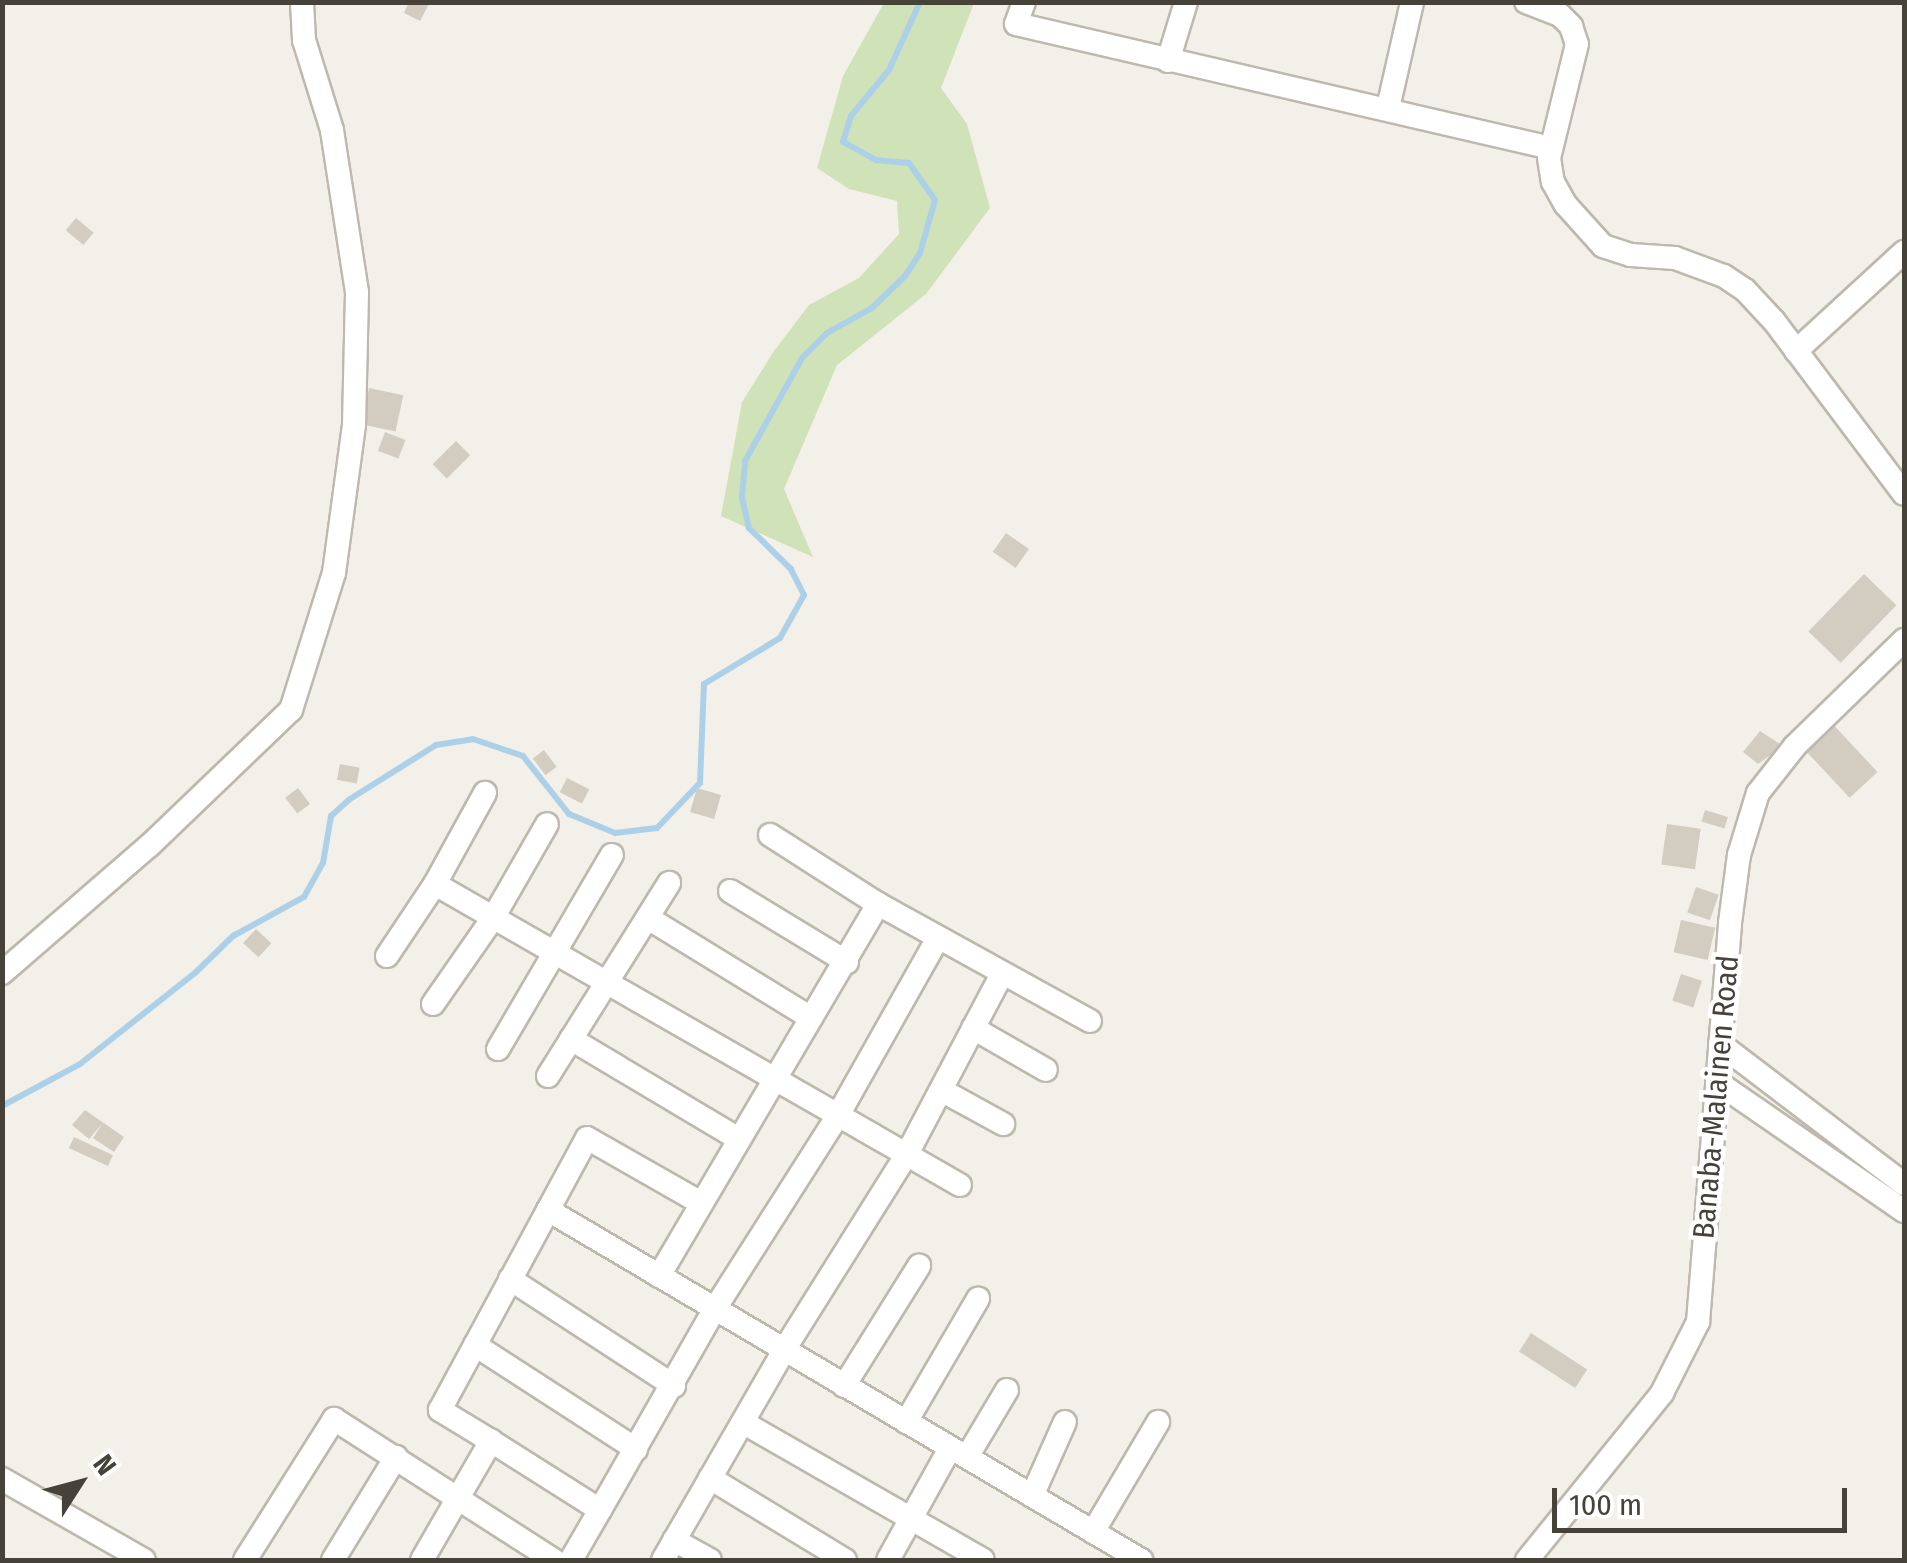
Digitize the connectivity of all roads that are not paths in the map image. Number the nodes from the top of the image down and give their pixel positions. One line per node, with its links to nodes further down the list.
1 (302, 2): 27 (street)
2 (1024, 2): 6 (street)
3 (1186, 2): 6 (street)
4 (1412, 2): 7 (street)
5 (1531, 3): 8 (street)
6 (1168, 61): 7 (street)
7 (1388, 108): 8 (street)
8 (1551, 148): 10 (street)
9 (1904, 252): 10 (street)
10 (1796, 351): 11 (street)
11 (1904, 494)
12 (1904, 640): 35 (street, Banaba-Malainen Road)
13 (485, 793): 18 (street)
14 (548, 824): 21 (street)
15 (770, 835): 20 (street)
16 (612, 855): 24 (street)
17 (670, 883): 22 (street)
18 (435, 884): 21 (street); 25 (street)
19 (730, 891): 26 (street)
20 (878, 904): 23 (street); 26 (street)
21 (493, 918): 24 (street); 30 (street)
22 (648, 918): 29 (street); 31 (street)
23 (938, 938): 28 (street); 42 (street)
24 (552, 952): 29 (street); 36 (street)
25 (387, 956)
26 (847, 962): 31 (street)
27 (2, 973)
28 (1002, 974): 32 (street); 33 (street)
29 (606, 984): 34 (street); 39 (street)
30 (433, 1004)
31 (811, 1018): 39 (street)
32 (1090, 1021)
33 (973, 1028): 37 (street); 41 (street)
34 (571, 1040): 38 (street); 44 (street)
35 (1720, 1044): 40 (street, Banaba-Malainen Road); 46 (street)
36 (498, 1049)
37 (1046, 1070)
38 (548, 1076)
39 (771, 1078): 42 (street); 44 (street)
40 (1717, 1082): 50 (street); 89 (street, Banaba-Malainen Road)
41 (941, 1090): 43 (street); 45 (street)
42 (837, 1117): 45 (street); 55 (street)
43 (1003, 1124)
44 (738, 1139): 48 (street)
45 (907, 1154): 47 (street); 57 (street)
46 (1904, 1184)
47 (960, 1185)
48 (698, 1202): 49 (street); 52 (street)
49 (548, 1210): 52 (street); 53 (street)
50 (1904, 1211)
51 (919, 1266): 59 (street)
52 (659, 1276): 55 (street)
53 (510, 1280): 56 (street); 58 (street)
54 (978, 1299): 61 (street)
55 (714, 1310): 57 (street); 58 (street)
56 (475, 1345): 65 (street); 66 (street)
57 (784, 1350): 59 (street); 64 (street)
58 (674, 1386): 66 (street)
59 (844, 1386): 61 (street)
60 (1007, 1390): 67 (street)
61 (906, 1422): 67 (street)
62 (1066, 1422): 71 (street)
63 (1158, 1422): 75 (street)
64 (744, 1424): 69 (street); 74 (street)
65 (490, 1441): 72 (street); 73 (street)
66 (636, 1449): 73 (street)
67 (958, 1453): 71 (street); 74 (street)
68 (396, 1457): 72 (street); 79 (street); 80 (street)
69 (710, 1478): 76 (street); 85 (street)
70 (2, 1479): 78 (street)
71 (1032, 1496): 75 (street)
72 (457, 1498): 81 (street); 82 (street)
73 (600, 1510): 83 (street)
74 (910, 1518): 86 (street); 87 (street)
75 (1093, 1532): 77 (street)
76 (669, 1550): 84 (street)
77 (1116, 1554): 88 (street)
78 (144, 1560)
79 (245, 1560)
80 (333, 1560)
81 (422, 1560)
82 (554, 1560)
83 (571, 1560)
84 (710, 1560)
85 (845, 1560)
86 (888, 1560)
87 (983, 1560)
88 (1142, 1560)
89 (1527, 1560)

